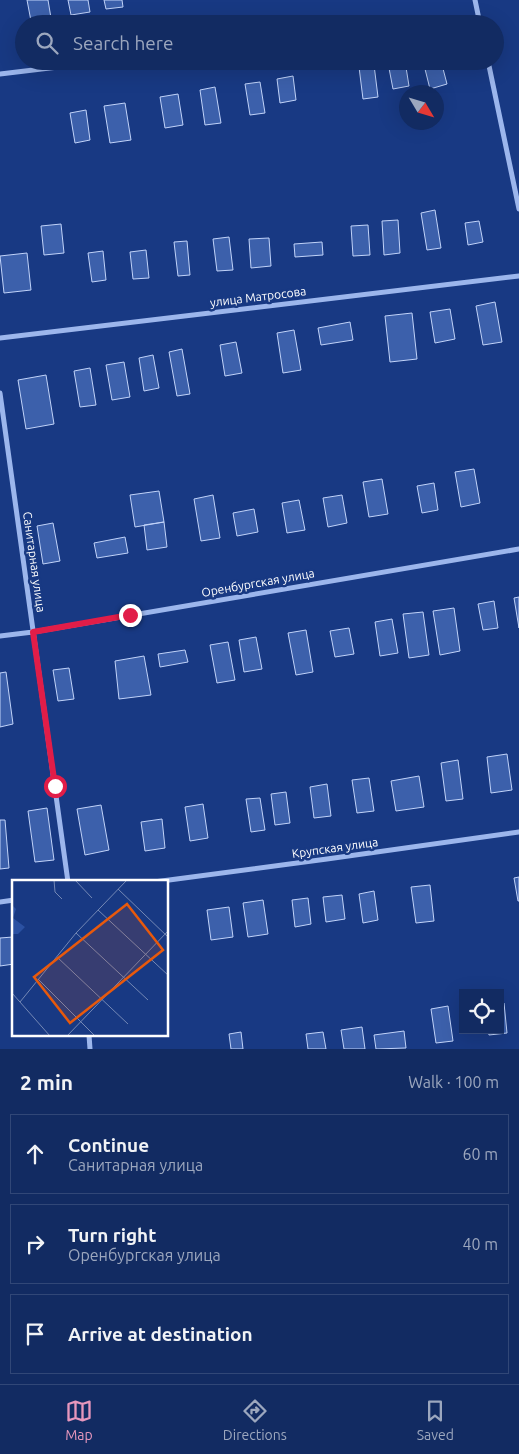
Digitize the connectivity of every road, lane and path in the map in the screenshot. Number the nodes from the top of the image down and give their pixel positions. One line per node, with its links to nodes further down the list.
1 (475, 0): 2 (street)
2 (479, 15)
3 (33, 70): 5 (street)
4 (490, 70): 6 (street)
5 (0, 74)
6 (519, 209)
7 (519, 276): 8 (street, улица Матросова)
8 (0, 338)
9 (0, 393): 11 (street, Санитарная улица)
10 (519, 549): 11 (street, Оренбургская улица)
11 (33, 632): 12 (street, Оренбургская улица); 14 (street, Санитарная улица)
12 (0, 636)
13 (519, 832): 15 (street, Крупская улица)
14 (68, 880)
15 (169, 880)
16 (88, 1036): 17 (street)
17 (90, 1049)

